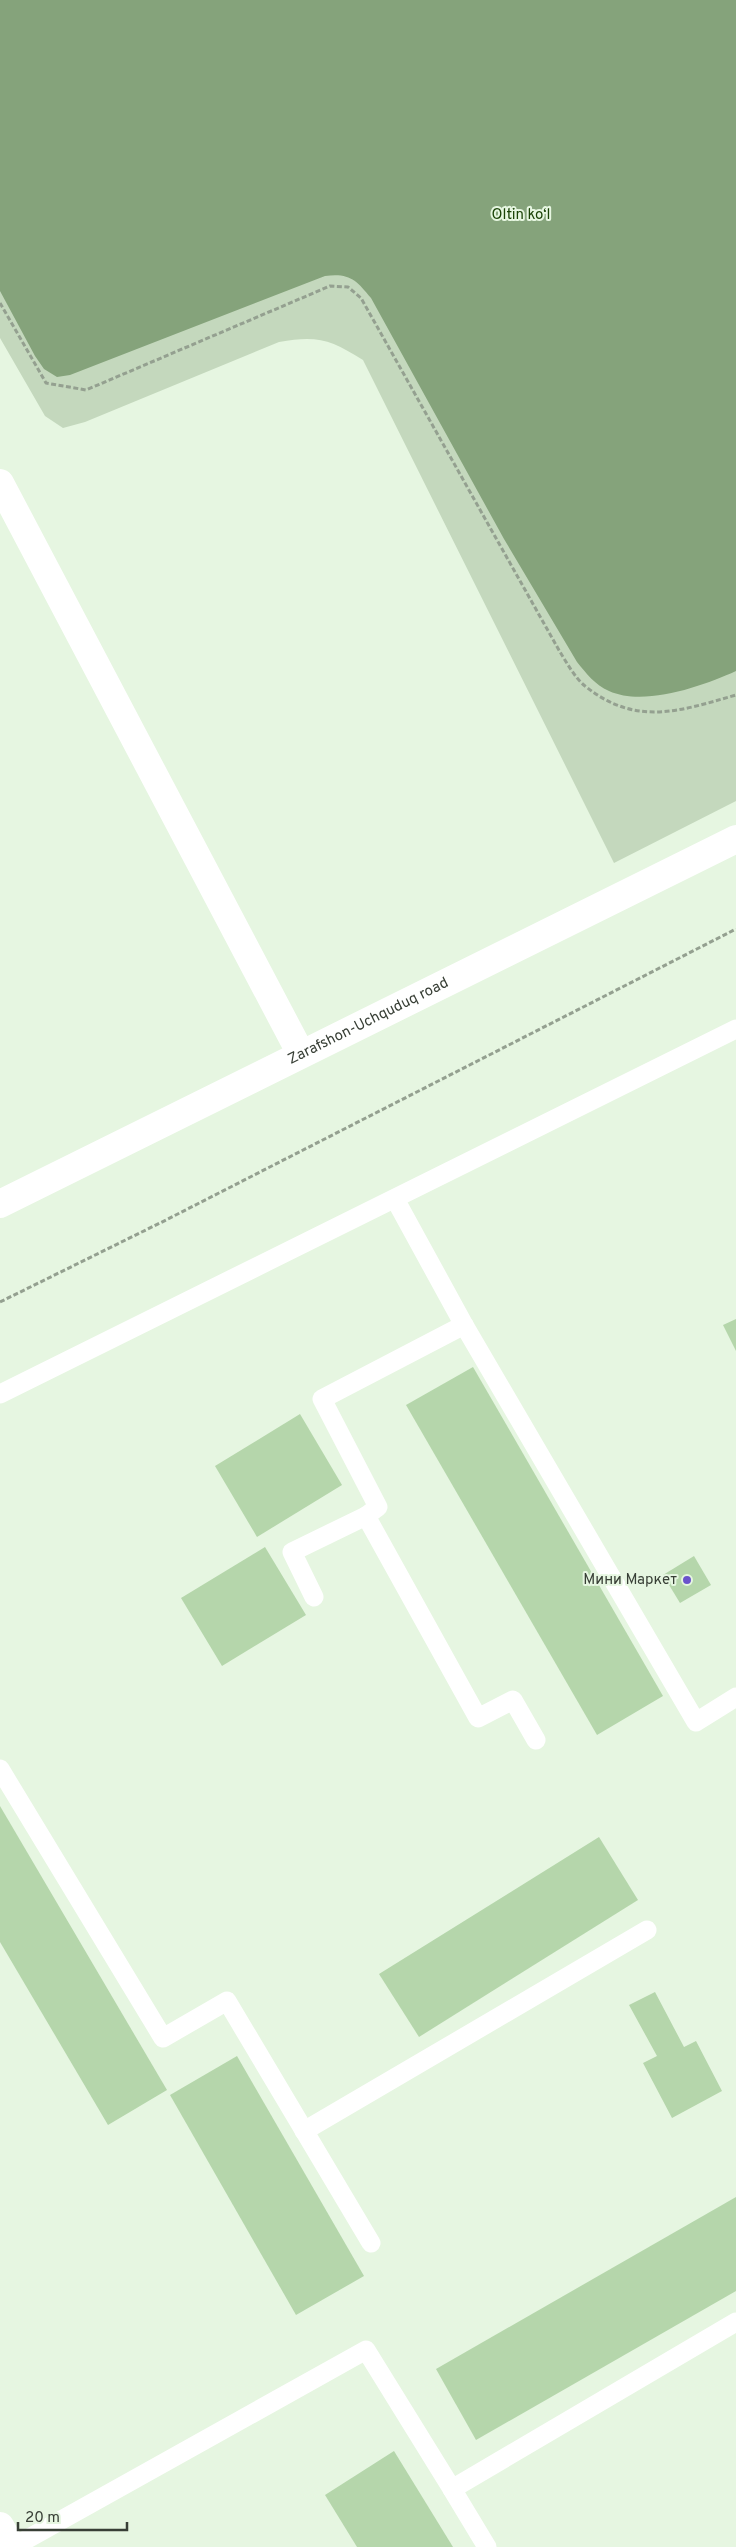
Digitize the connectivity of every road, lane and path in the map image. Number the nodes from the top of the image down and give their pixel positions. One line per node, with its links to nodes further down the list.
1 (0, 303): 3 (path)
2 (0, 483): 7 (main road)
3 (736, 695)
4 (736, 839): 7 (main road, Zarafshon-Uchquduq road)
5 (736, 929): 10 (path)
6 (736, 1030): 8 (lane)
7 (301, 1054): 9 (main road, Zarafshon-Uchquduq road)
8 (395, 1199): 11 (lane); 12 (lane)
9 (0, 1204)
10 (0, 1302)
11 (464, 1326): 13 (lane); 15 (lane)
12 (0, 1394)
13 (366, 1516): 14 (lane); 16 (lane)
14 (314, 1597)
15 (736, 1697)
16 (536, 1740)
17 (0, 1769): 19 (lane)
18 (647, 1930): 19 (lane)
19 (304, 2131): 20 (lane)
20 (371, 2243)
21 (736, 2322): 22 (lane)
22 (452, 2489): 24 (lane); 25 (lane)
23 (0, 2526): 24 (main road)
24 (13, 2547)
25 (487, 2547)

